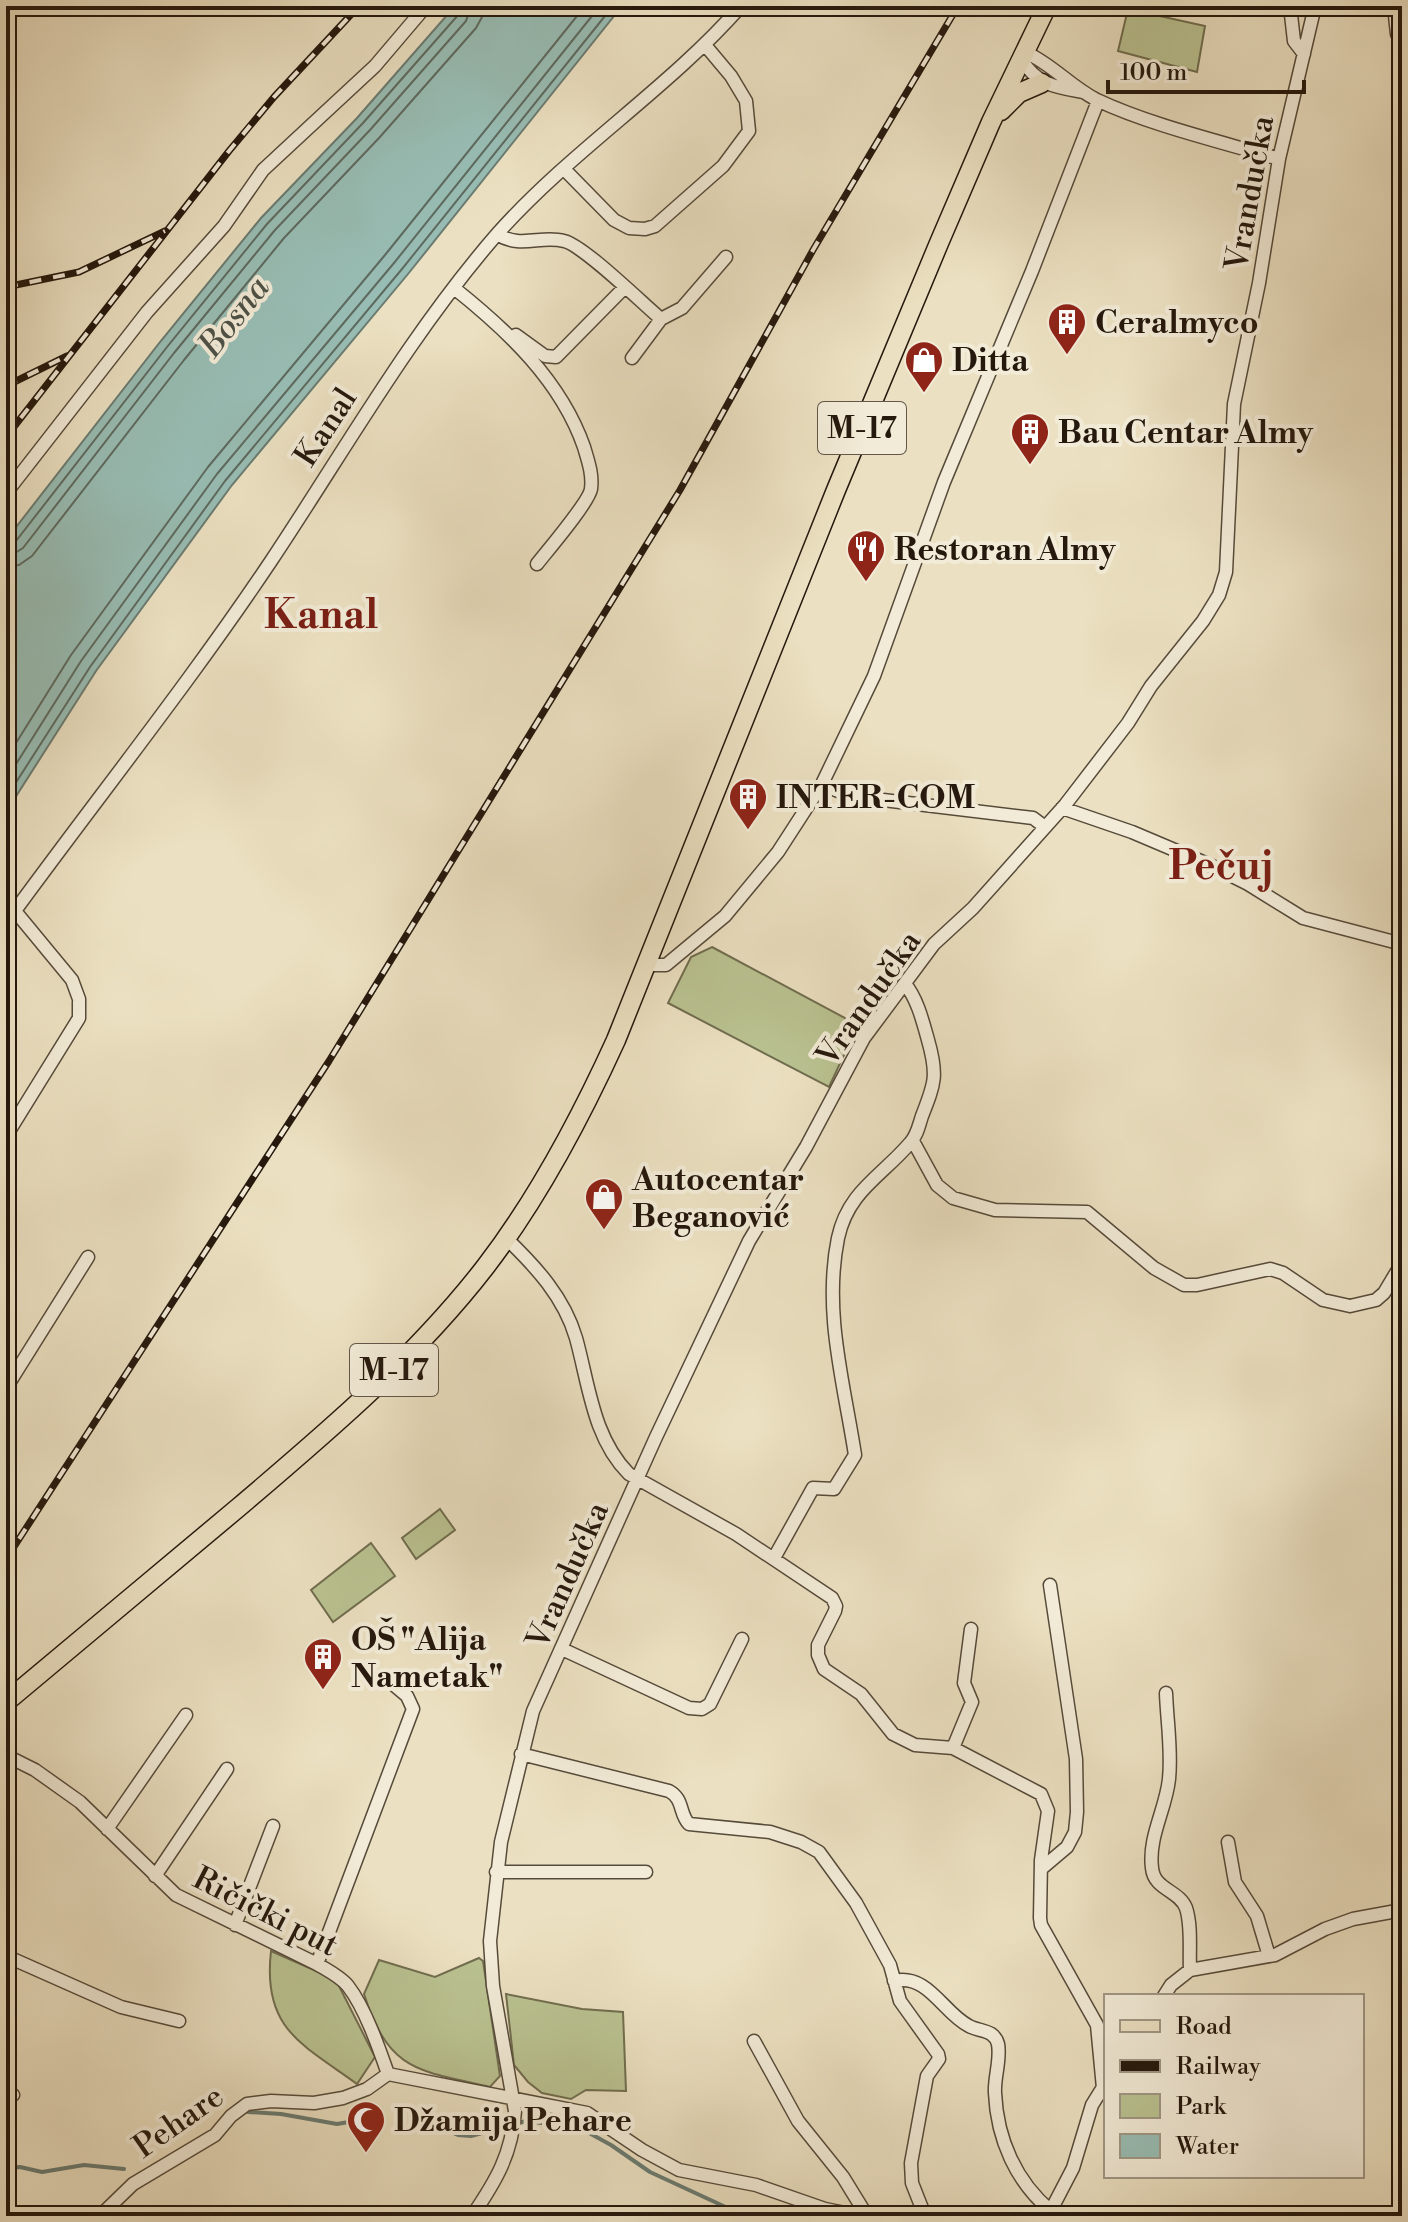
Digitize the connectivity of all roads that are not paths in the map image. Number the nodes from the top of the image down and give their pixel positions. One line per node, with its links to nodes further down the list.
1 (426, 6): 24 (street)
2 (741, 6): 8 (street, Kanal)
3 (1047, 6): 10 (main road, M-17)
4 (1290, 6): 9 (street)
5 (1315, 6): 9 (street, Vrandučka)
6 (1394, 6): 7 (street)
7 (1402, 42)
8 (705, 45): 16 (street, Kanal); 16 (street)
9 (1304, 54): 15 (street, Vrandučka)
10 (1024, 56): 11 (street); 12 (street); 14 (main road, M-17)
11 (1042, 83): 12 (street); 14 (main road)
12 (1084, 92): 13 (street)
13 (1098, 101): 15 (street); 26 (street)
14 (991, 122): 32 (main road, M-17)
15 (1279, 159): 27 (street, Vrandučka)
16 (564, 169): 17 (street, Kanal)
17 (497, 234): 19 (street, Kanal); 20 (street)
18 (726, 257): 21 (street)
19 (454, 288): 22 (street); 29 (street, Kanal)
20 (624, 288): 21 (street); 22 (street)
21 (661, 319): 23 (street)
22 (509, 335): 25 (street)
23 (632, 358)
24 (6, 493)
25 (537, 564)
26 (822, 784): 28 (street); 32 (street)
27 (1062, 808): 28 (street, Vrandučka); 31 (street)
28 (1045, 827): 33 (street, Vrandučka)
29 (15, 911): 30 (street, Kanal); 34 (street)
30 (6, 923)
31 (1402, 944)
32 (647, 965): 36 (main road, M-17)
33 (905, 984): 35 (street); 40 (street, Vrandučka)
34 (6, 1136)
35 (913, 1141): 38 (street); 41 (street)
36 (506, 1238): 40 (street); 48 (main road, M-17)
37 (88, 1257): 39 (street)
38 (1402, 1263)
39 (6, 1388)
40 (638, 1479): 41 (street); 45 (street, Vrandučka)
41 (774, 1558): 50 (street)
42 (1050, 1585): 57 (street)
43 (971, 1629): 50 (street)
44 (742, 1639): 45 (street)
45 (562, 1649): 51 (street, Vrandučka)
46 (387, 1679): 65 (street)
47 (1166, 1693): 66 (street)
48 (6, 1702)
49 (186, 1715): 55 (street)
50 (953, 1748): 57 (street)
51 (521, 1754): 58 (street, Vrandučka); 67 (street)
52 (9, 1760): 55 (street, Ričički put)
53 (227, 1769): 60 (street)
54 (273, 1826): 62 (street)
55 (107, 1829): 60 (street, Ričički put)
56 (1228, 1842): 64 (street)
57 (1041, 1869): 70 (street)
58 (496, 1872): 59 (street); 74 (street, Vrandučka)
59 (646, 1872)
60 (155, 1876): 62 (street, Ričički put)
61 (1402, 1910): 64 (street)
62 (235, 1925): 65 (street, Ričički put)
63 (6, 1956): 69 (street)
64 (1269, 1956): 66 (street)
65 (317, 1964): 72 (street, Ričički put)
66 (1190, 1970): 68 (street)
67 (894, 1981): 75 (street); 80 (street)
68 (1165, 1994)
69 (179, 2021)
70 (1102, 2026): 73 (street)
71 (754, 2041): 79 (street)
72 (388, 2074): 74 (street); 76 (street, Pehare)
73 (1104, 2085): 75 (street)
74 (512, 2098): 77 (street, Vrandučka); 78 (street)
75 (1050, 2214)
76 (100, 2216)
77 (472, 2216)
78 (860, 2216)
79 (867, 2216)
80 (925, 2216)

